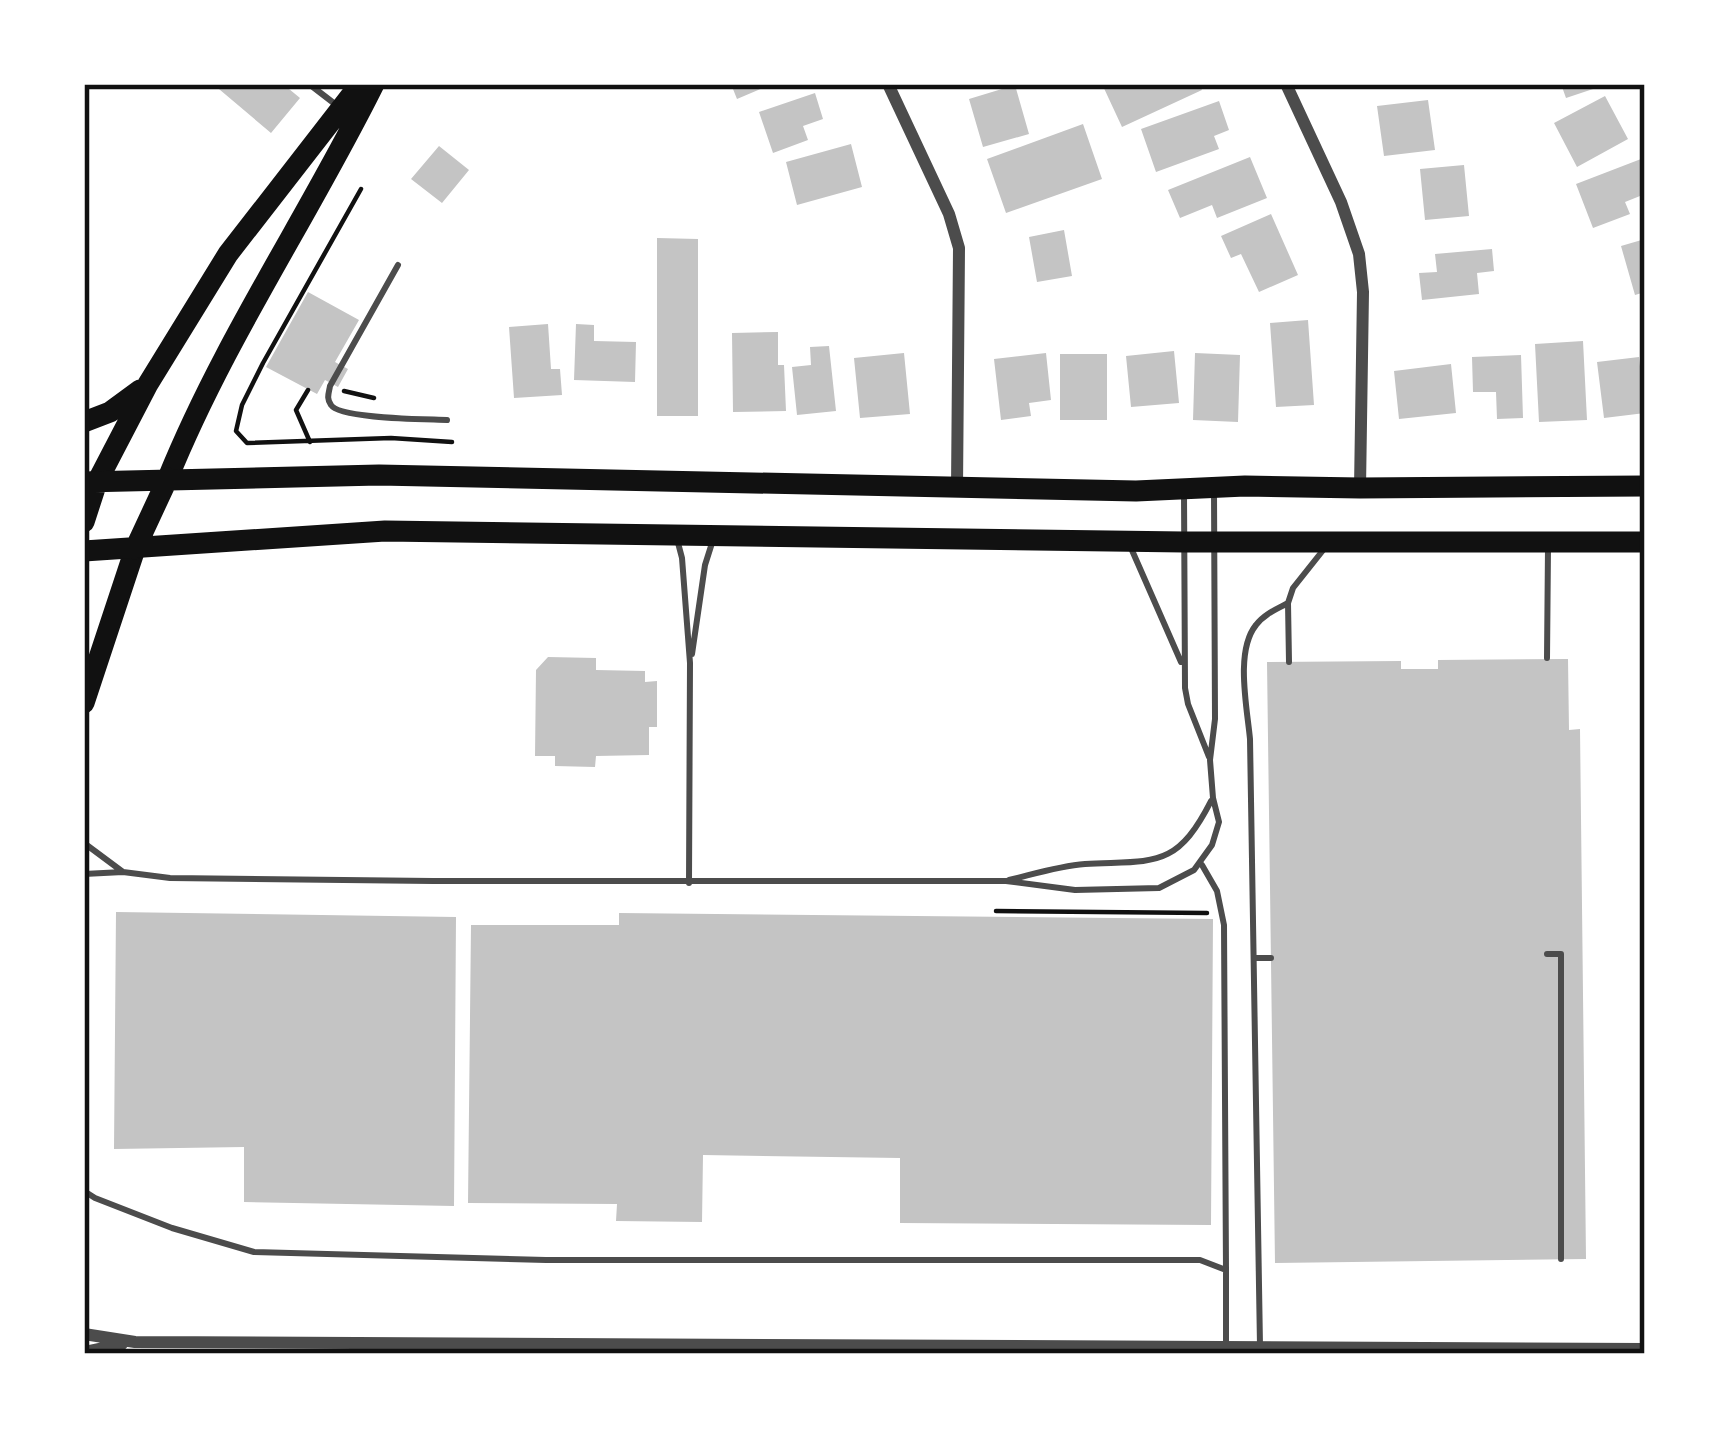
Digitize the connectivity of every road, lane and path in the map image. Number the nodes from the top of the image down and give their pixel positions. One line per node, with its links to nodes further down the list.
1 (309, 84): 6 (lane)
2 (360, 84): 6 (main road)
3 (374, 84): 17 (main road)
4 (888, 84): 22 (street)
5 (1286, 84): 21 (street)
6 (340, 108): 9 (main road)
7 (361, 189): 15 (path)
8 (398, 265): 10 (lane)
9 (148, 384): 14 (main road); 18 (main road)
10 (329, 389): 12 (path); 13 (lane)
11 (308, 390): 15 (path)
12 (378, 400)
13 (447, 420)
14 (84, 422)
15 (310, 442): 16 (path)
16 (452, 442)
17 (168, 478): 18 (main road); 22 (main road); 33 (main road)
18 (90, 482): 24 (main road)
19 (1645, 486): 21 (main road)
20 (1214, 488): 21 (main road); 23 (main road); 29 (lane)
21 (1360, 488)
22 (957, 489): 23 (main road)
23 (1184, 489): 28 (lane)
24 (84, 522)
25 (676, 535): 26 (main road); 33 (main road); 38 (lane)
26 (714, 536): 27 (main road); 38 (lane)
27 (1128, 541): 28 (main road); 39 (lane)
28 (1184, 542): 29 (main road); 39 (lane)
29 (1214, 542): 30 (main road); 42 (lane)
30 (1330, 542): 31 (main road); 35 (lane)
31 (1548, 542): 32 (main road); 36 (lane)
32 (1645, 542)
33 (135, 549): 34 (main road); 40 (main road)
34 (84, 551)
35 (1288, 603): 37 (lane); 53 (lane)
36 (1547, 658)
37 (1289, 662)
38 (690, 663): 49 (lane)
39 (1184, 671): 42 (lane)
40 (85, 701): 41 (lane)
41 (84, 715)
42 (1210, 760): 43 (lane)
43 (1213, 798): 45 (lane); 48 (lane)
44 (84, 843): 46 (lane)
45 (1201, 864): 48 (lane); 57 (lane)
46 (123, 872): 47 (lane); 49 (lane)
47 (84, 874)
48 (1006, 881): 49 (lane)
49 (689, 883)
50 (996, 911): 51 (path)
51 (1220, 913)
52 (1547, 954): 56 (lane)
53 (1253, 958): 54 (lane); 61 (lane)
54 (1271, 958)
55 (84, 1191): 57 (lane)
56 (1561, 1259)
57 (1226, 1270): 60 (lane)
58 (84, 1334): 59 (street)
59 (135, 1342): 62 (street); 66 (street)
60 (1226, 1346): 61 (street); 65 (street)
61 (1260, 1346): 64 (street)
62 (387, 1348): 63 (street)
63 (751, 1349): 65 (street)
64 (1645, 1349)
65 (1104, 1350)
66 (84, 1352)

